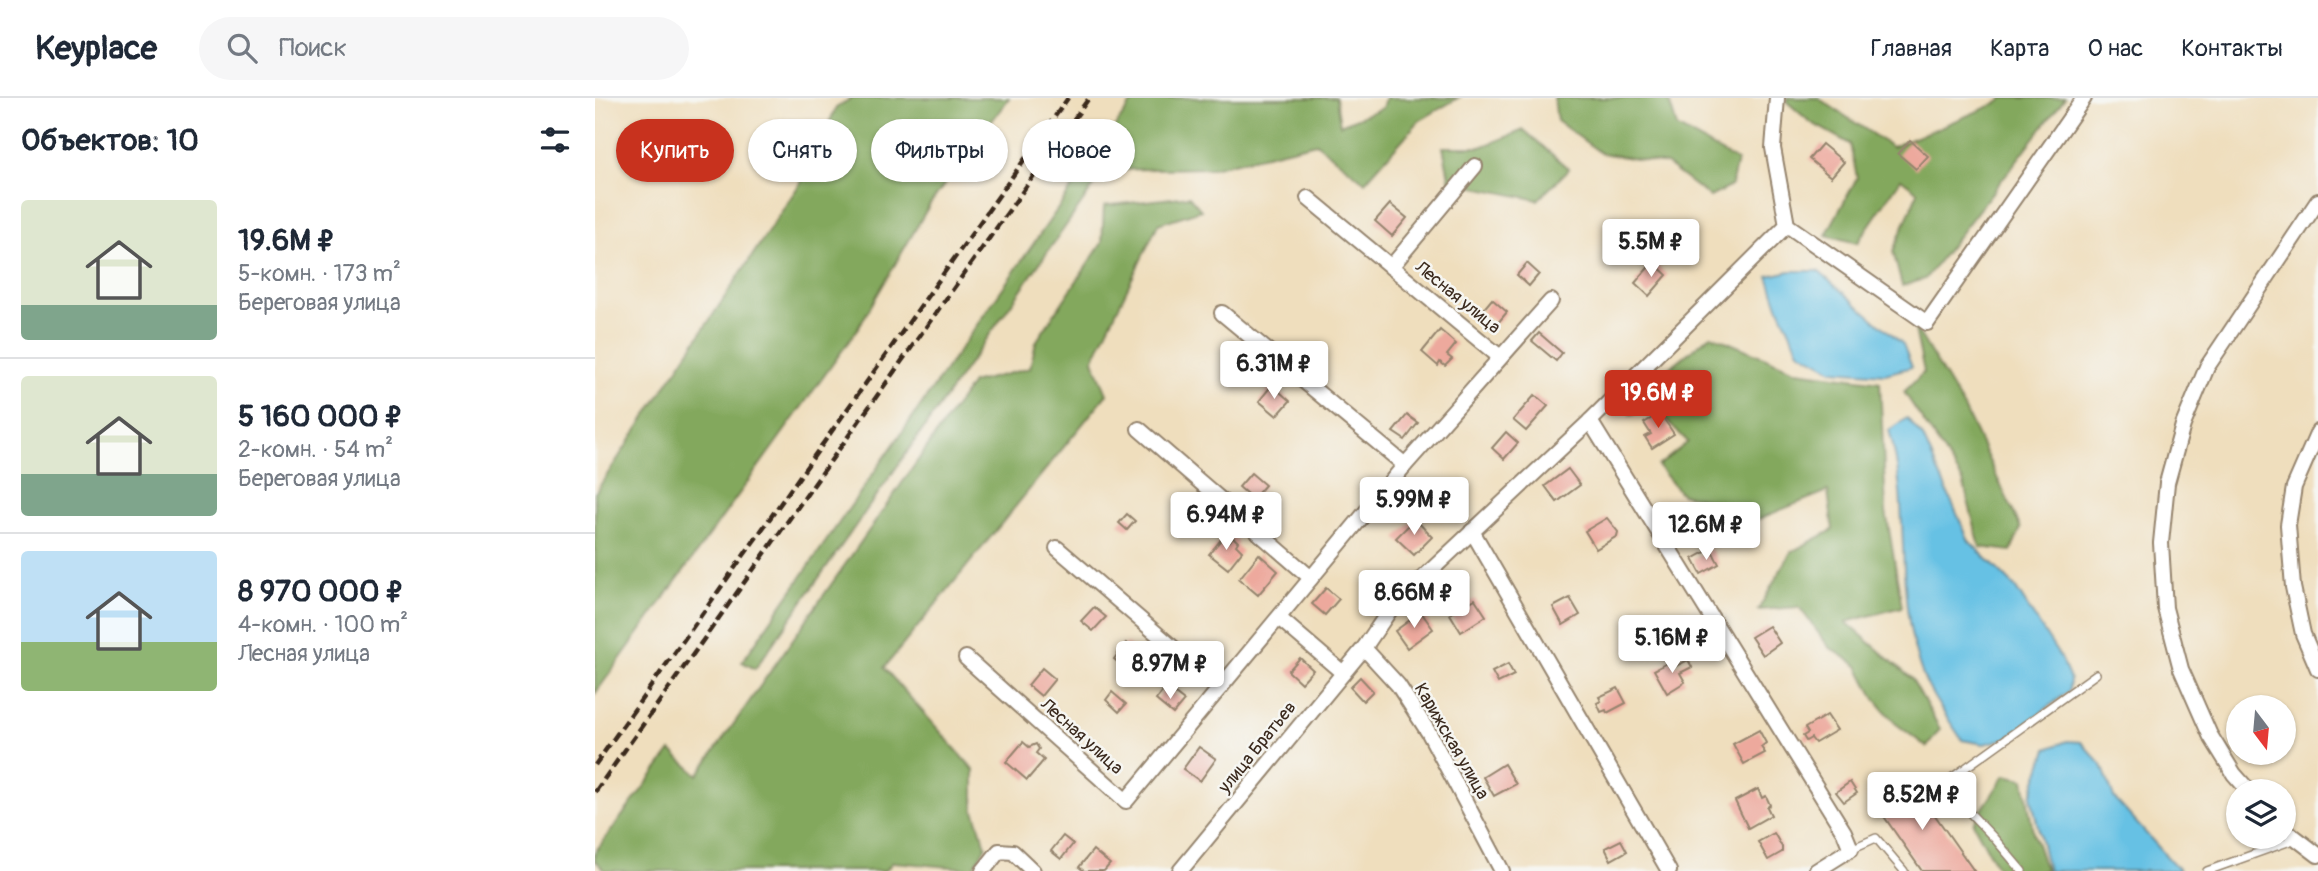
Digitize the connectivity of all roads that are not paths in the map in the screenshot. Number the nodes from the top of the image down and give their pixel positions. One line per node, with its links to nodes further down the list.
1 (1777, 98): 6 (street)
2 (2084, 98): 6 (street)
3 (1475, 166): 7 (street, Лесная улица)
4 (1308, 198): 7 (street, Лесная улица)
5 (2318, 201): 25 (street)
6 (1787, 225): 11 (street)
7 (1391, 267): 10 (street, Лесная улица)
8 (1551, 301): 10 (street, Лесная улица)
9 (1222, 313): 14 (street)
10 (1500, 357): 14 (street, Лесная улица)
11 (1590, 421): 15 (street); 27 (street)
12 (1139, 429): 17 (street)
13 (2318, 432): 21 (street)
14 (1405, 465): 17 (street, Лесная улица)
15 (1472, 531): 19 (street); 33 (street)
16 (1057, 548): 24 (street)
17 (1311, 578): 18 (street, Лесная улица)
18 (1279, 618): 22 (street); 24 (street, Лесная улица)
19 (1364, 648): 22 (street, улица Братьев); 32 (street, Карижская улица)
20 (966, 658): 24 (street, Лесная улица)
21 (2318, 669)
22 (1343, 673): 31 (street, улица Братьев)
23 (2096, 674): 36 (lane)
24 (1220, 688)
25 (2238, 779)
26 (2297, 839): 28 (street); 37 (lane)
27 (1851, 849): 34 (street); 35 (lane)
28 (2318, 855)
29 (983, 871): 30 (street)
30 (1033, 871)
31 (1181, 871)
32 (1503, 871)
33 (1669, 871)
34 (1816, 871)
35 (1904, 871)
36 (2022, 871)
37 (2207, 871)

